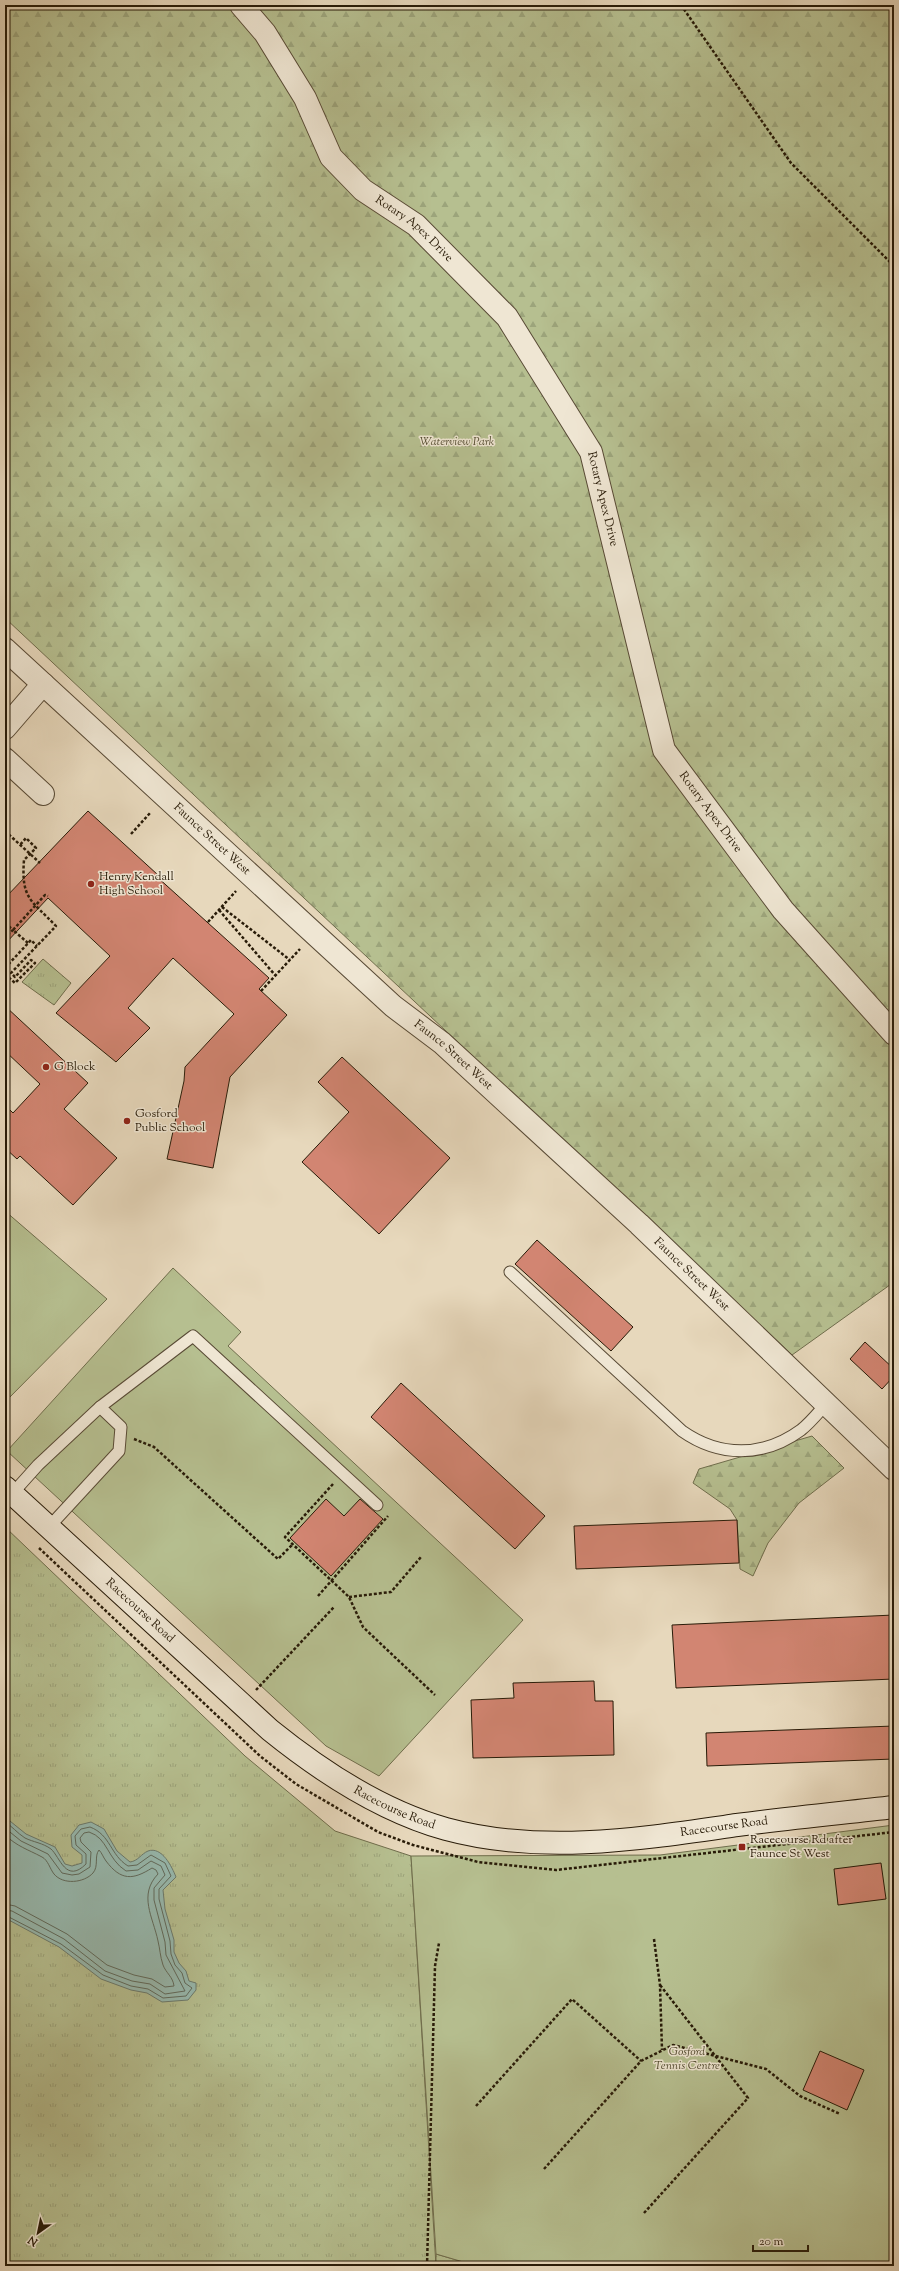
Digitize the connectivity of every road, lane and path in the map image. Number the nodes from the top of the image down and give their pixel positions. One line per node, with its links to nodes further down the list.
1 (242, 5): 32 (street, Rotary Apex Drive)
2 (681, 5): 3 (path)
3 (894, 266)
4 (5, 650): 5 (street, Faunce Street West)
5 (43, 684): 6 (street); 34 (street, Faunce Street West)
6 (5, 728)
7 (5, 759): 8 (street)
8 (43, 794)
9 (151, 812): 11 (path)
10 (5, 831): 12 (path)
11 (131, 834)
12 (20, 844): 13 (path); 13 (path)
13 (30, 854): 14 (path); 17 (path)
14 (40, 863)
15 (236, 891): 18 (path)
16 (46, 895): 17 (path)
17 (36, 905): 22 (path); 25 (path)
18 (222, 907): 19 (path); 27 (path)
19 (219, 910): 20 (path); 30 (path)
20 (208, 922)
21 (5, 923): 22 (path)
22 (13, 930): 23 (path); 24 (path)
23 (5, 938)
24 (28, 944): 25 (path); 28 (path)
25 (37, 946): 29 (path)
26 (300, 949): 27 (path)
27 (290, 960): 30 (path)
28 (5, 968)
29 (5, 974)
30 (275, 975): 31 (path)
31 (262, 991)
32 (894, 1034)
33 (510, 1272): 34 (lane)
34 (826, 1404): 37 (street, Faunce Street West)
35 (100, 1407): 36 (lane); 38 (lane); 39 (lane)
36 (120, 1436): 41 (lane); 42 (path)
37 (894, 1469)
38 (343, 1474): 40 (lane); 42 (path)
39 (8, 1491): 41 (street, Racecourse Road)
40 (377, 1505): 45 (path)
41 (49, 1527): 50 (street, Racecourse Road)
42 (292, 1544): 45 (path)
43 (421, 1557): 47 (path)
44 (60, 1568): 52 (path)
45 (331, 1581): 46 (path); 47 (path)
46 (318, 1596)
47 (349, 1597): 49 (path)
48 (334, 1607): 50 (path)
49 (435, 1695)
50 (242, 1704): 51 (street, Racecourse Road)
51 (894, 1807)
52 (894, 1832)
53 (654, 1939): 55 (path)
54 (439, 1943): 63 (path)
55 (660, 1985): 56 (path); 57 (path)
56 (662, 2050): 57 (path); 58 (path)
57 (715, 2056): 60 (path); 62 (path)
58 (641, 2061): 59 (path); 61 (path)
59 (476, 2106)
60 (840, 2114)
61 (544, 2169)
62 (644, 2213)
63 (427, 2266)

